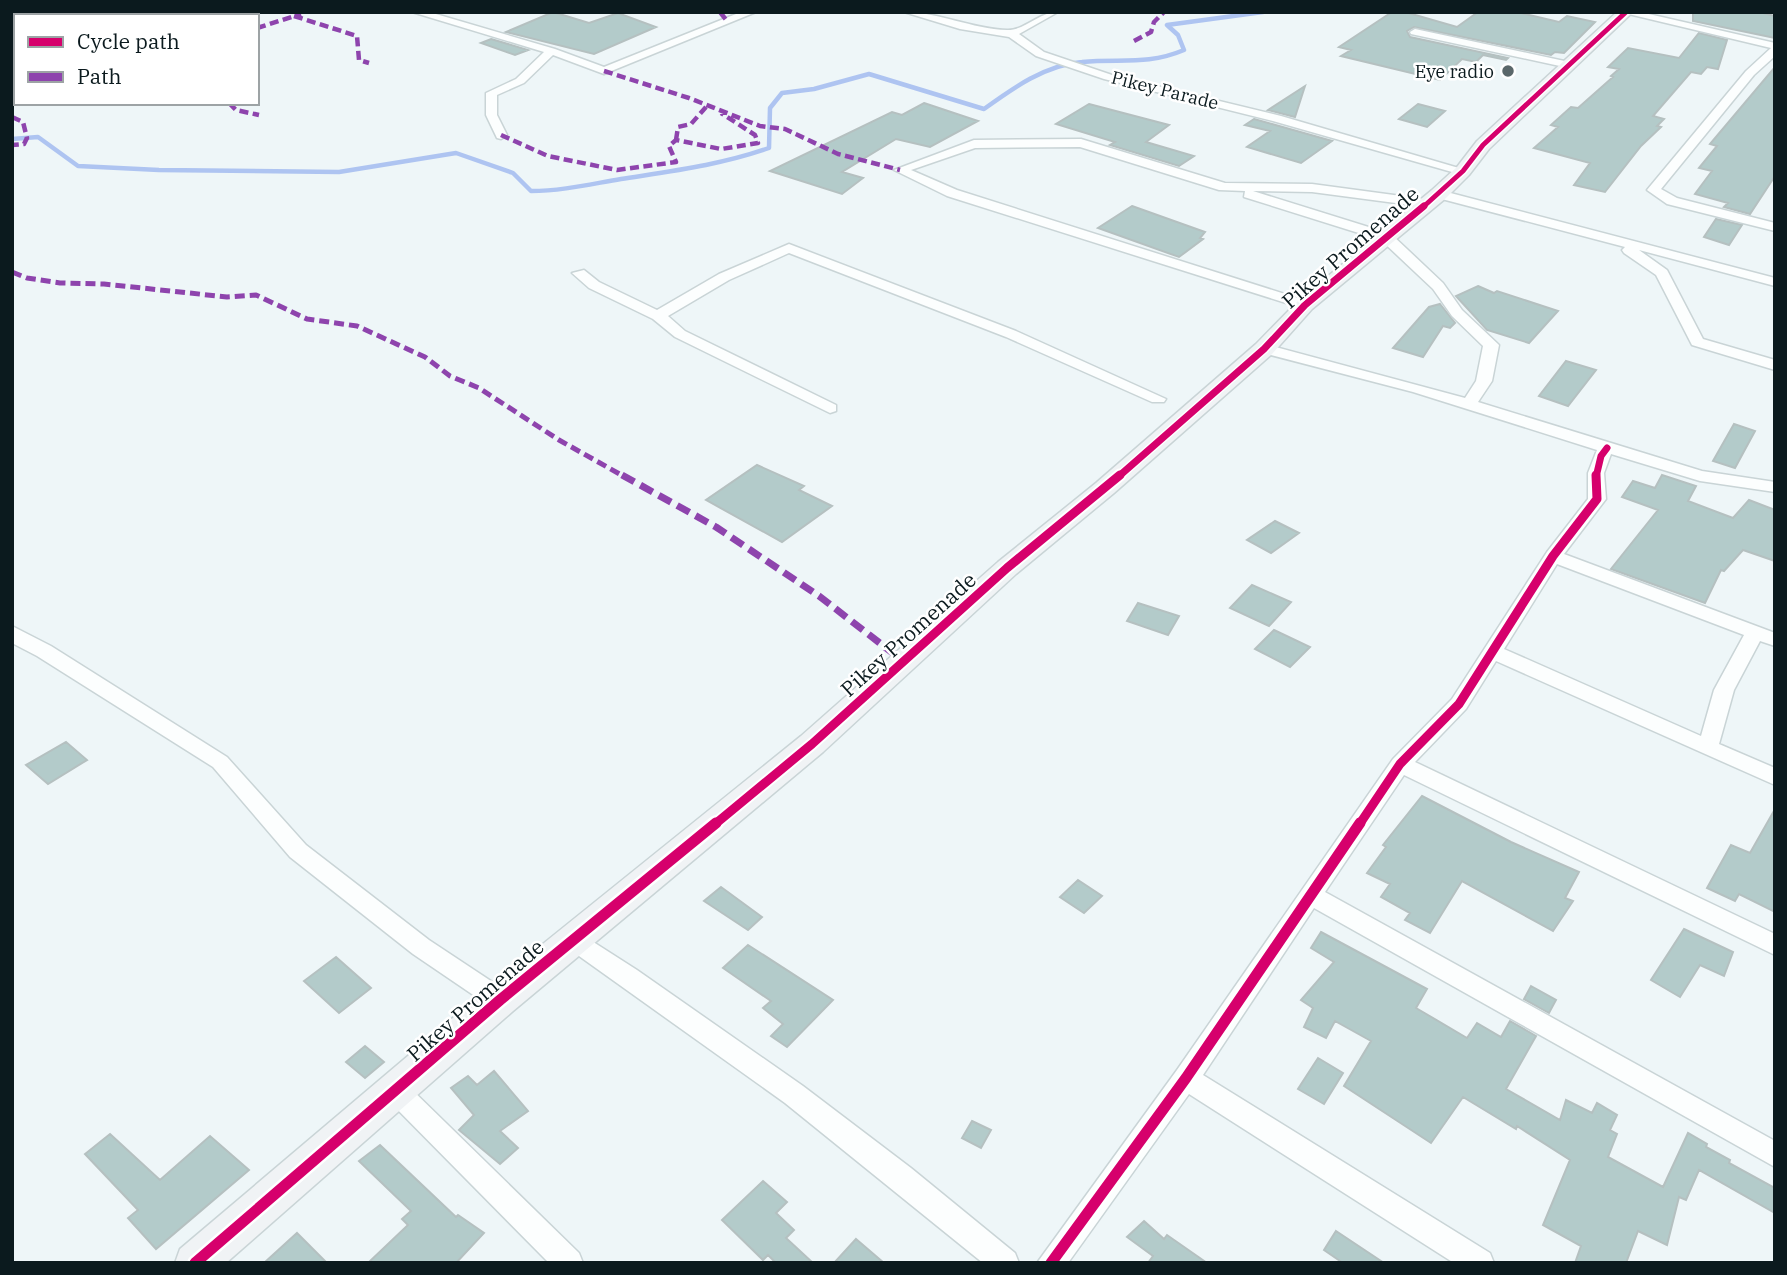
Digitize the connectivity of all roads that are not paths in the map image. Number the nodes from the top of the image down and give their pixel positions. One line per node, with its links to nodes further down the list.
1 (416, 12): 9 (street)
2 (751, 12): 9 (street)
3 (909, 12): 7 (street, Pikey Parade)
4 (1053, 12): 7 (street)
5 (1625, 12): 8 (street); 10 (street, Pikey Promenade)
6 (1415, 32): 10 (street)
7 (1012, 34): 12 (street, Pikey Parade)
8 (1775, 48): 15 (street)
9 (551, 51): 11 (street)
10 (1569, 65): 12 (street, Pikey Promenade)
11 (500, 135)
12 (1463, 172): 14 (street, Pikey Promenade)
13 (1224, 187): 14 (street); 16 (street); 20 (street)
14 (1432, 198): 16 (street, Pikey Promenade); 17 (street)
15 (1775, 227)
16 (1386, 237): 20 (street, Pikey Promenade); 25 (street)
17 (1619, 243): 19 (street); 23 (street)
18 (579, 273): 21 (street)
19 (1775, 282)
20 (1305, 305): 22 (street, Pikey Promenade)
21 (658, 316): 24 (street); 26 (street)
22 (1264, 349): 25 (street); 38 (street, Pikey Promenade)
23 (1775, 365)
24 (1158, 399)
25 (1469, 404): 27 (street)
26 (830, 408)
27 (1607, 448): 28 (street); 29 (street)
28 (1773, 484)
29 (1553, 556): 31 (street); 33 (street)
30 (12, 632): 40 (street)
31 (1755, 633): 32 (street); 34 (street)
32 (1775, 640)
33 (1492, 652): 34 (street); 35 (street)
34 (1708, 746): 36 (street)
35 (1400, 764): 37 (street); 39 (street)
36 (1775, 777)
37 (1310, 895): 41 (street); 43 (street)
38 (573, 939): 40 (street, Pikey Promenade); 46 (street)
39 (1775, 945)
40 (500, 1000): 42 (street, Pikey Promenade)
41 (1186, 1078): 47 (street); 48 (street)
42 (397, 1091): 44 (street, Pikey Promenade); 45 (street)
43 (1775, 1155)
44 (195, 1263)
45 (569, 1263)
46 (1005, 1263)
47 (1051, 1263)
48 (1480, 1263)

